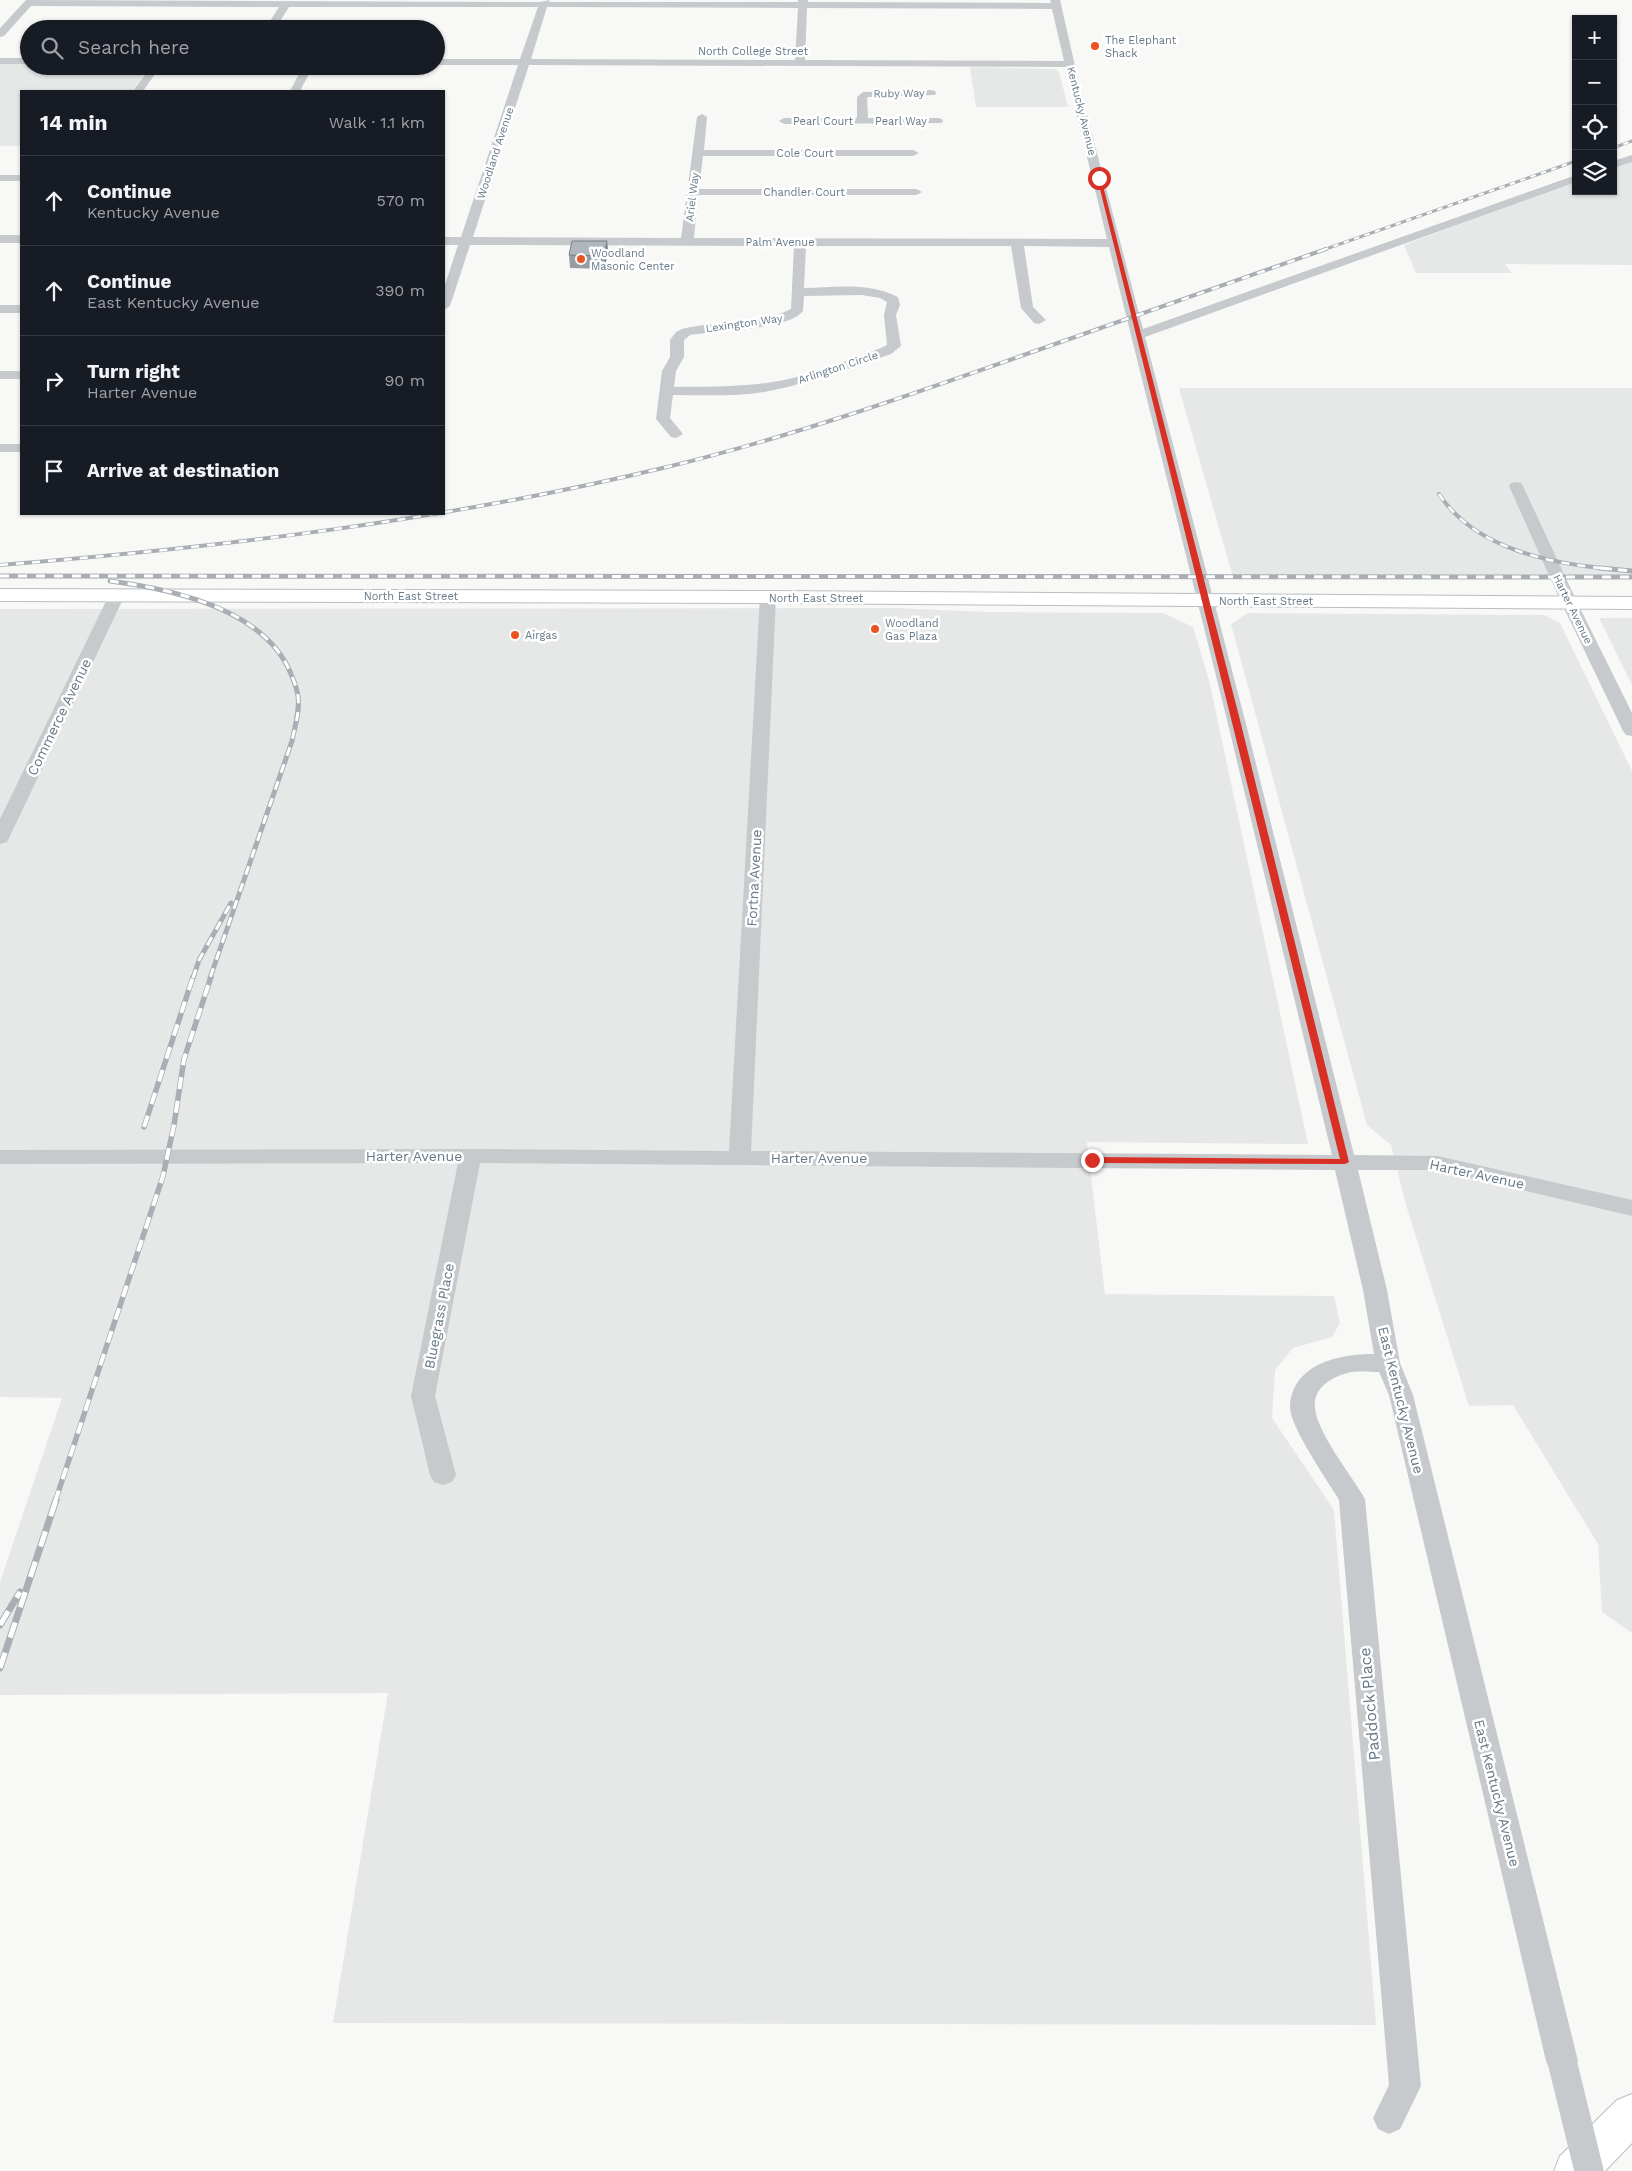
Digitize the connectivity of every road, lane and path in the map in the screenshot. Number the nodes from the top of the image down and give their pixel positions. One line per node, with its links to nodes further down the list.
1 (30, 2): 2 (street); 7 (street)
2 (286, 2): 3 (street); 8 (street)
3 (544, 2): 4 (street); 13 (street, Woodland Avenue)
4 (803, 3): 5 (street); 14 (street)
5 (1056, 3): 16 (street, Kentucky Avenue)
6 (0, 18): 7 (street)
7 (14, 18): 9 (street)
8 (275, 20)
9 (0, 34)
10 (0, 61): 11 (street)
11 (20, 61)
12 (445, 62): 13 (street, North College Street)
13 (524, 62): 14 (street, North College Street); 39 (street, Woodland Avenue)
14 (800, 63): 15 (street, North College Street)
15 (928, 63): 16 (street, North College Street); 19 (street)
16 (1070, 64): 43 (street, Kentucky Avenue)
17 (150, 75): 20 (street)
18 (303, 75): 21 (street)
19 (930, 85): 22 (street); 25 (street, Ruby Way)
20 (139, 90)
21 (296, 90)
22 (935, 113): 25 (street, Pearl Way); 26 (street)
23 (702, 116): 27 (street, Ariel Way)
24 (784, 121): 25 (street, Pearl Court)
25 (863, 121)
26 (948, 131)
27 (698, 153): 28 (street, Cole Court); 34 (street, Ariel Way)
28 (913, 153)
29 (1632, 158): 30 (street)
30 (1617, 164)
31 (0, 178): 32 (street)
32 (20, 178)
33 (1572, 179): 49 (street)
34 (693, 192): 35 (street, Chandler Court); 40 (street, Ariel Way)
35 (916, 192)
36 (0, 239): 37 (street)
37 (20, 239)
38 (445, 241): 39 (street, Palm Avenue)
39 (466, 241): 40 (street, Palm Avenue); 45 (street, Woodland Avenue)
40 (687, 242): 41 (street, Palm Avenue)
41 (800, 242): 42 (street, Palm Avenue); 44 (street, Lexington Way)
42 (1017, 243): 43 (street, Palm Avenue); 48 (street)
43 (1116, 243): 49 (street, Kentucky Avenue)
44 (799, 292): 52 (street, Lexington Way); 52 (street, Arlington Circle)
45 (445, 303)
46 (0, 309): 47 (street)
47 (20, 309)
48 (1039, 320)
49 (1139, 335): 60 (street, Kentucky Avenue)
50 (0, 375): 51 (street)
51 (20, 375)
52 (667, 391): 53 (street)
53 (676, 434)
54 (0, 448): 55 (street)
55 (20, 448)
56 (1516, 486): 61 (street, Harter Avenue)
57 (0, 595): 58 (main road, North East Street)
58 (117, 595): 59 (main road, North East Street); 64 (street, Commerce Avenue)
59 (768, 597): 60 (main road, North East Street); 67 (street, Fortna Avenue)
60 (1206, 600): 61 (main road, North East Street); 68 (street, East Kentucky Avenue)
61 (1569, 602): 62 (main road, North East Street); 63 (street, Harter Avenue)
62 (1632, 603)
63 (1632, 731)
64 (0, 838)
65 (470, 1156): 66 (street, Harter Avenue); 67 (street, Harter Avenue); 71 (street, Bluegrass Place)
66 (0, 1157)
67 (740, 1158): 68 (street, Harter Avenue)
68 (1345, 1162): 69 (street, Harter Avenue); 70 (street, East Kentucky Avenue)
69 (1632, 1208)
70 (1388, 1363): 73 (street, Paddock Place); 75 (street, East Kentucky Avenue, bridge)
71 (443, 1475)
72 (1632, 2114): 74 (main road)
73 (1389, 2118)
74 (1575, 2171)
75 (1589, 2171)

